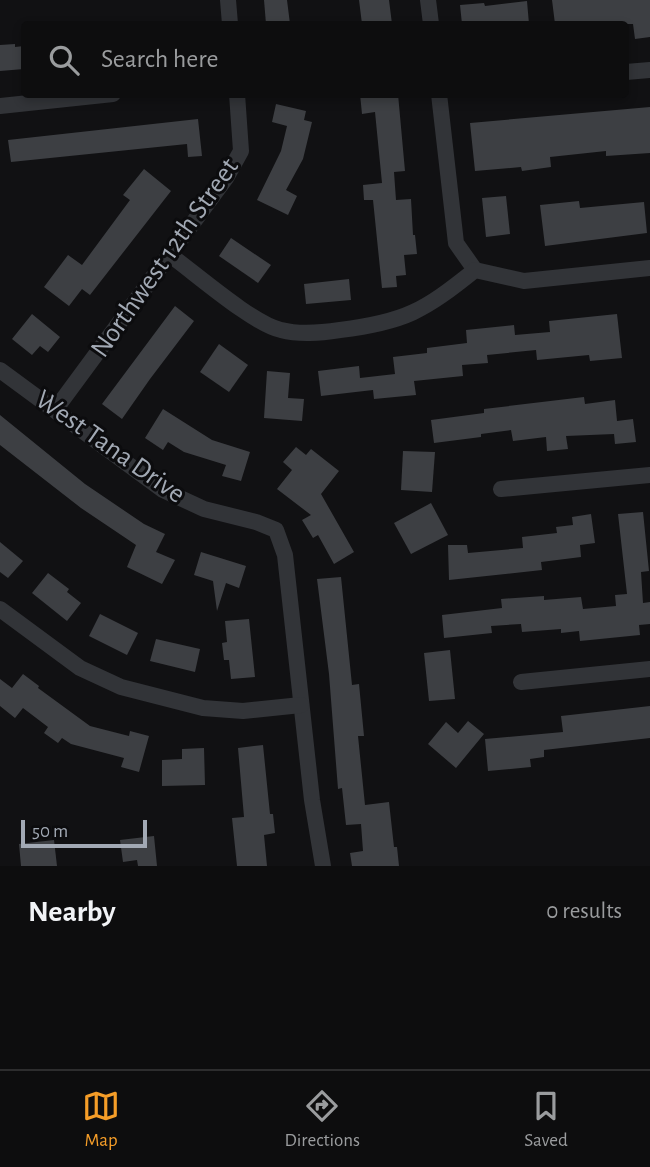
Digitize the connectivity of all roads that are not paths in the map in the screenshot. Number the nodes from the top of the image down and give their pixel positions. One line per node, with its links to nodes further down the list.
1 (228, 0): 3 (street)
2 (428, 0): 4 (street)
3 (230, 21)
4 (430, 21)
5 (650, 70): 6 (street)
6 (629, 72)
7 (75, 98): 10 (street)
8 (237, 98): 11 (street, Northwest 12th Street)
9 (439, 98): 13 (street)
10 (0, 106)
11 (170, 254): 13 (street); 15 (street, Northwest 12th Street)
12 (650, 268): 13 (street)
13 (475, 270)
14 (0, 370): 15 (street, West Tana Drive)
15 (55, 410): 21 (street, West Tana Drive)
16 (650, 475): 17 (street)
17 (501, 489)
18 (0, 609): 21 (street)
19 (650, 669): 20 (street)
20 (521, 682)
21 (301, 705): 22 (street)
22 (323, 866)

